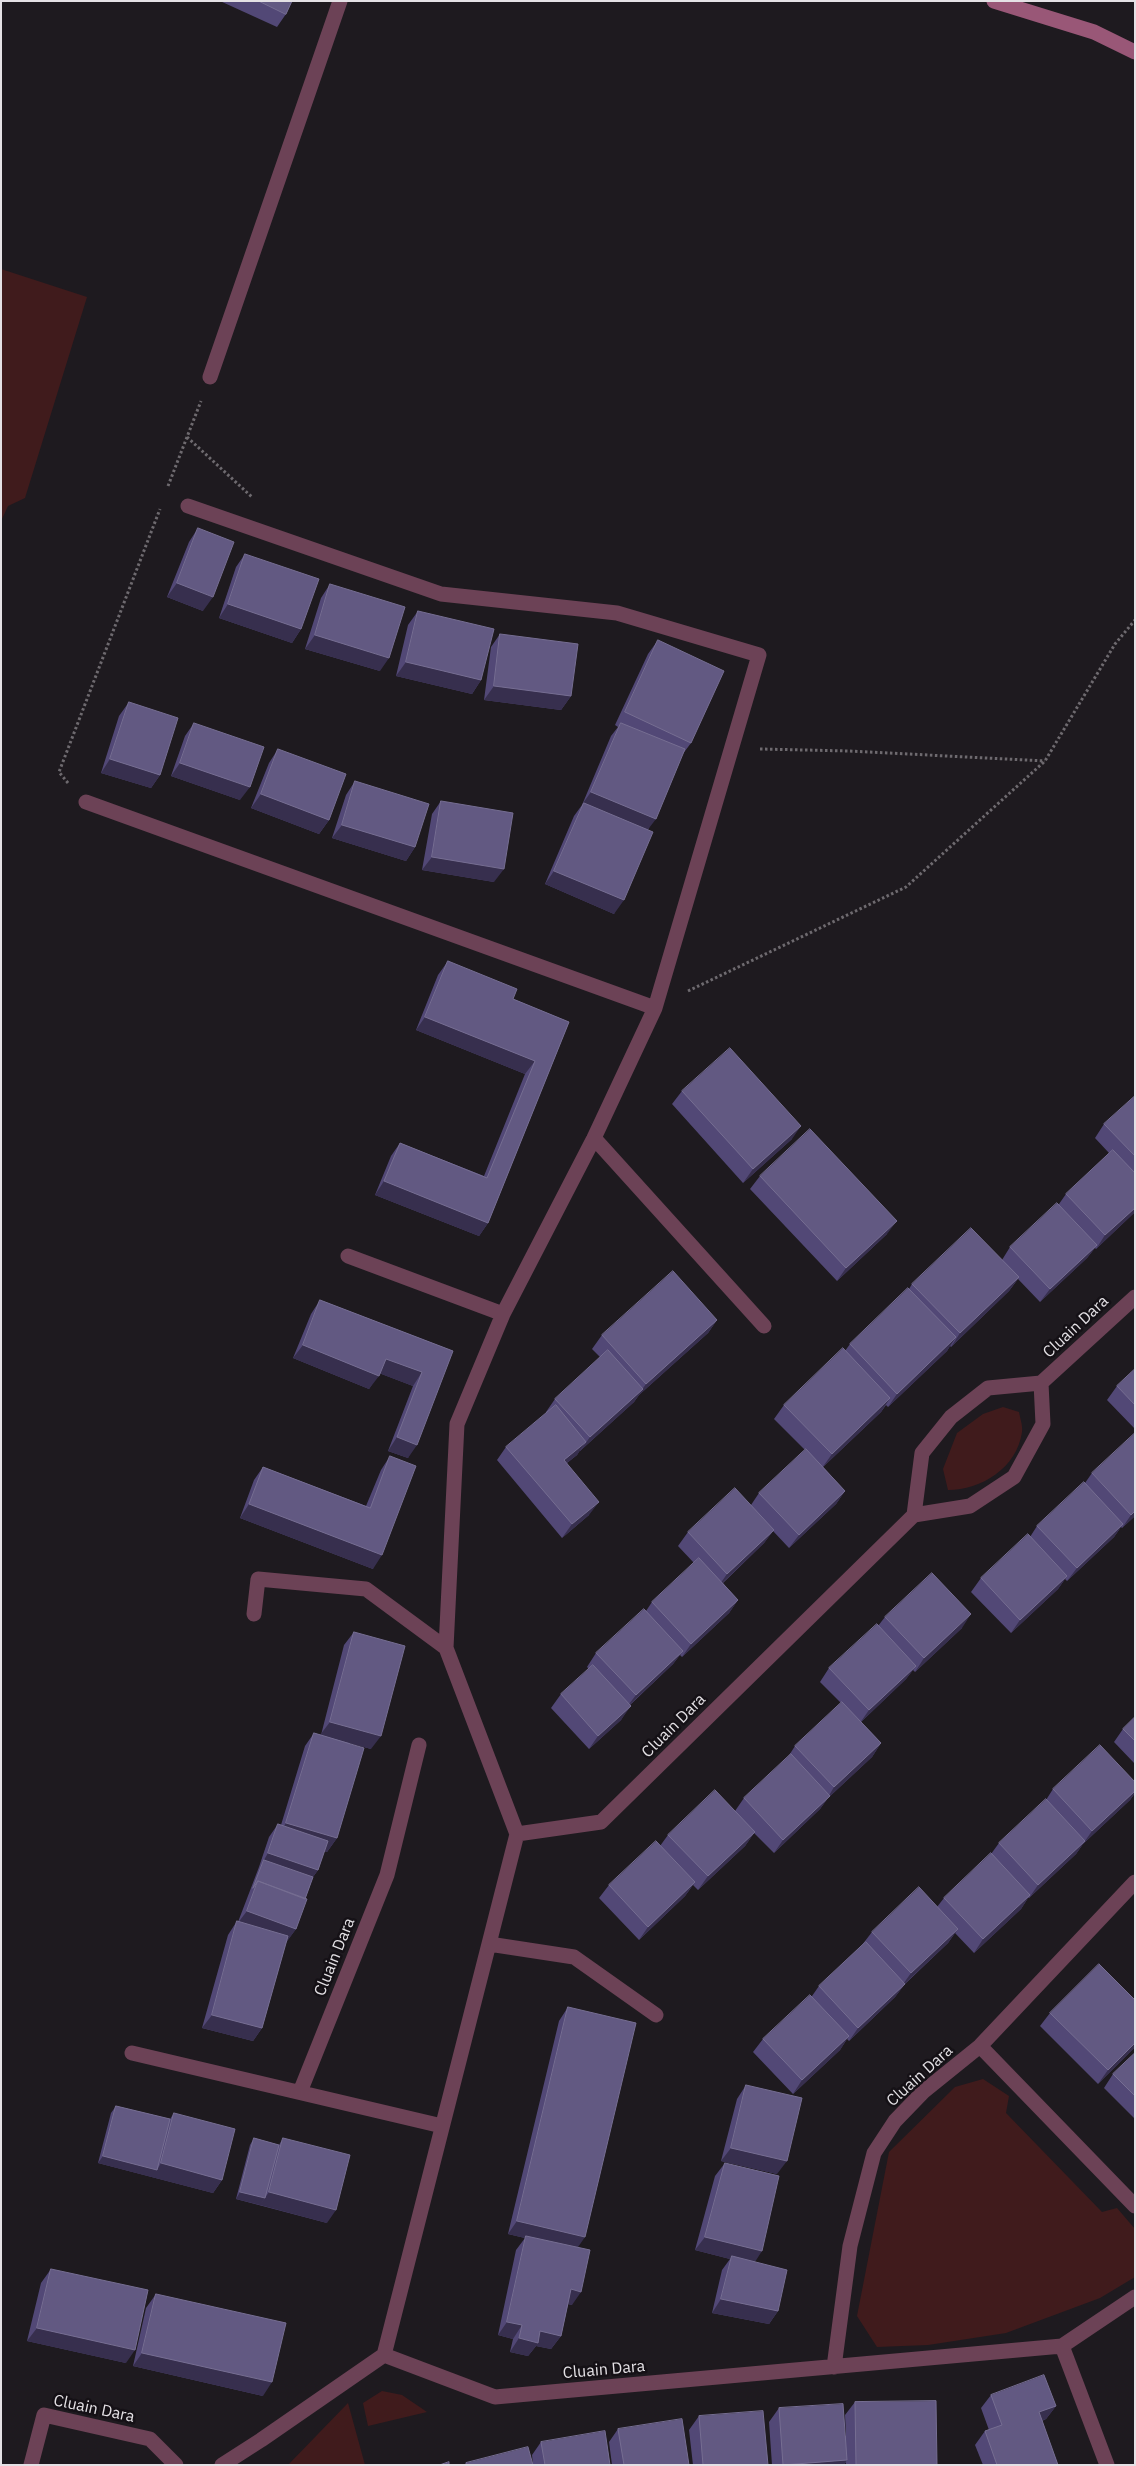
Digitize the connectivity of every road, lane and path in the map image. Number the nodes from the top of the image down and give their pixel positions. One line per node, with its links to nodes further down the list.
1 (340, 1): 4 (street)
2 (994, 1): 3 (street)
3 (1135, 52)
4 (210, 377): 5 (path)
5 (187, 437): 6 (path); 7 (path)
6 (166, 493)
7 (256, 501)
8 (162, 502): 13 (path)
9 (188, 506): 11 (street)
10 (1135, 620): 12 (path)
11 (732, 749): 12 (path); 14 (street)
12 (1045, 761): 14 (path)
13 (86, 802): 14 (street)
14 (654, 1008): 15 (street)
15 (594, 1138): 18 (street); 19 (street)
16 (348, 1256): 18 (street)
17 (1135, 1297): 20 (street, Cluain Dara)
18 (503, 1314): 23 (street)
19 (764, 1326)
20 (1041, 1383): 21 (street, Cluain Dara); 21 (street, Cluain Dara)
21 (914, 1515): 25 (street, Cluain Dara)
22 (254, 1614): 23 (street)
23 (446, 1648): 25 (street)
24 (419, 1746): 31 (street, Cluain Dara)
25 (517, 1834): 27 (street)
26 (1135, 1882): 29 (street, Cluain Dara)
27 (489, 1944): 28 (street); 32 (street)
28 (656, 2015)
29 (980, 2046): 33 (street); 37 (street, Cluain Dara)
30 (132, 2053): 31 (street)
31 (300, 2092): 32 (street)
32 (442, 2126): 36 (street)
33 (1135, 2206)
34 (1135, 2297): 35 (street, Cluain Dara)
35 (1062, 2346): 37 (street, Cluain Dara); 41 (street)
36 (384, 2355): 37 (street, Cluain Dara); 40 (street)
37 (834, 2367)
38 (32, 2465): 39 (street, Cluain Dara)
39 (176, 2465)
40 (222, 2465)
41 (1107, 2465)

